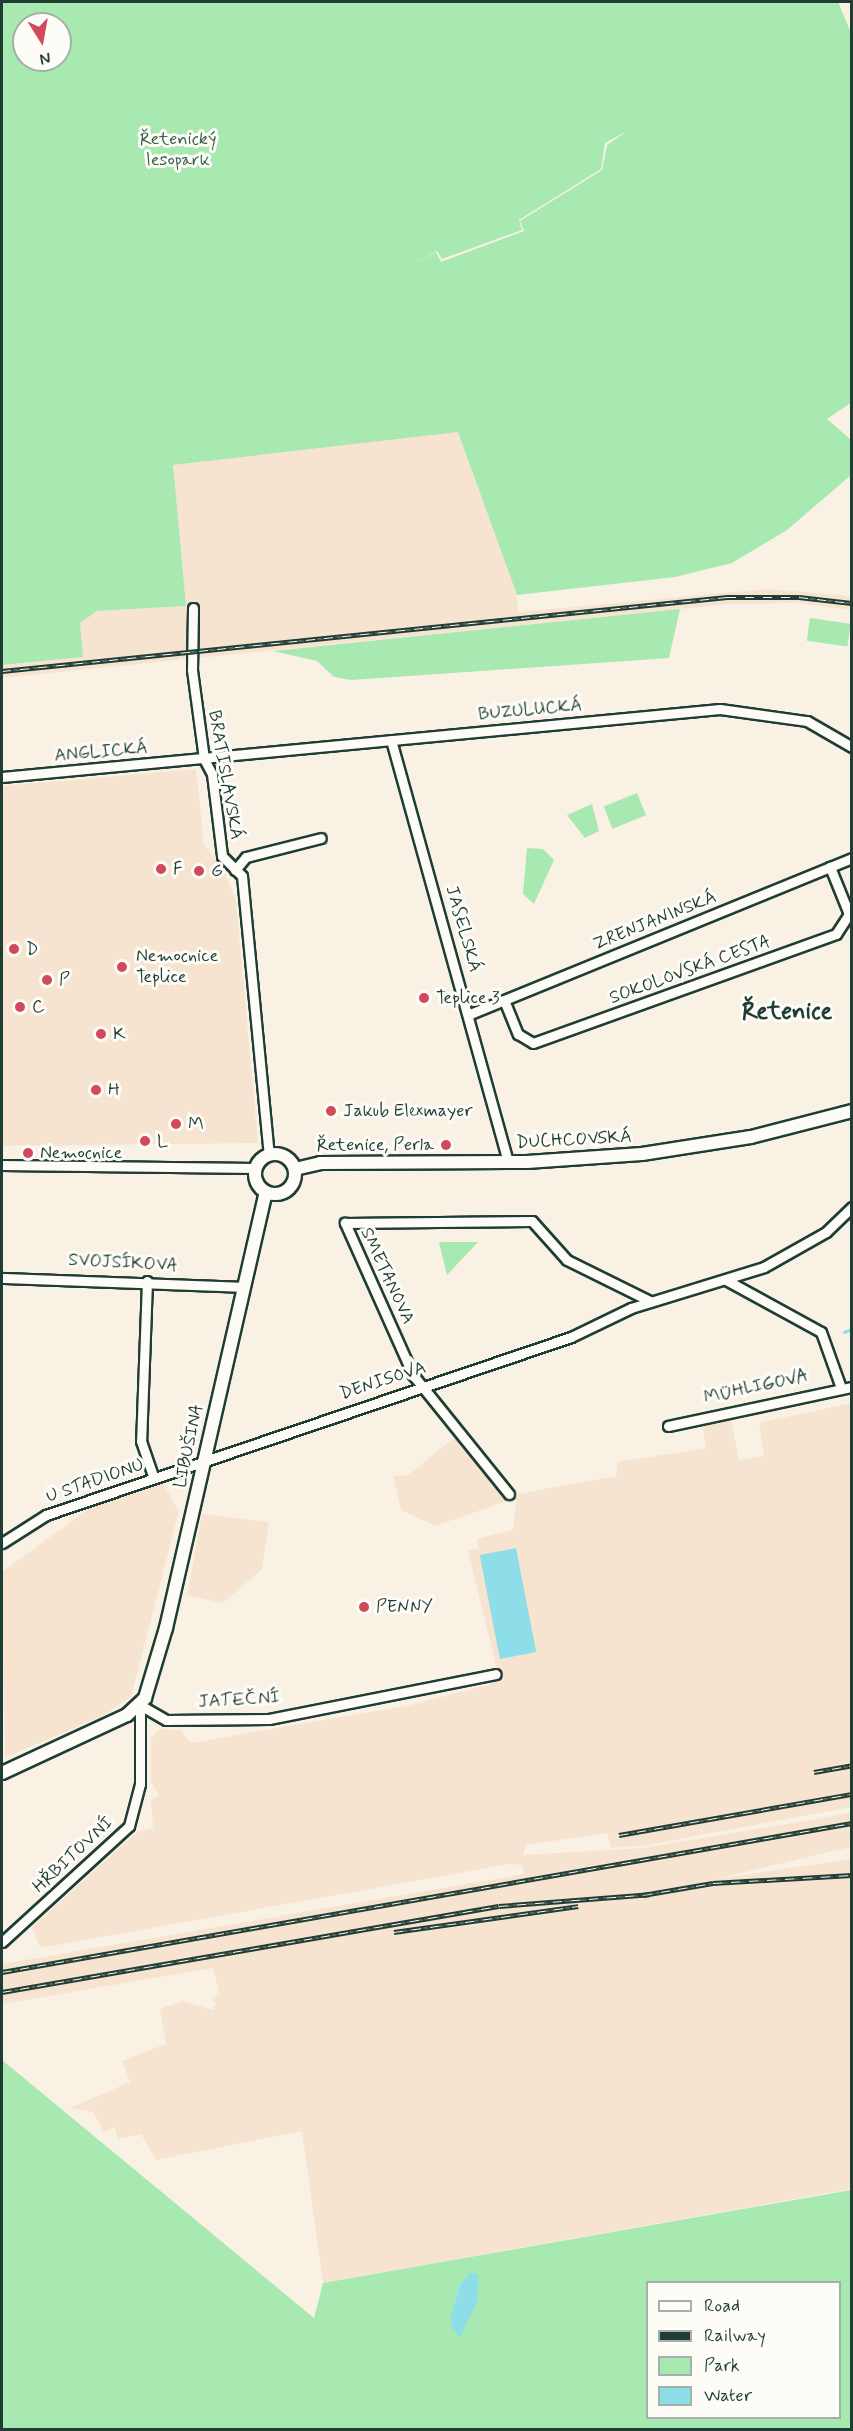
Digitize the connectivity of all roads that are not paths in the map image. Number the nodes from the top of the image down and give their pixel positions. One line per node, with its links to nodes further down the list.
1 (192, 608): 4 (street, BRATISLAVSKÁ)
2 (391, 740): 3 (street, BUZULUCKÁ); 4 (street, BUZULUCKÁ); 11 (street, JASELSKÁ)
3 (852, 747)
4 (204, 759): 5 (street, ANGLICKÁ); 9 (street, BRATISLAVSKÁ)
5 (2, 777)
6 (321, 838): 9 (street)
7 (852, 858): 8 (street, ZRENJANINSKÁ)
8 (830, 867): 10 (street, ZRENJANINSKÁ); 10 (street, SOKOLOVSKÁ CESTA)
9 (235, 870): 13 (street, BRATISLAVSKÁ)
10 (504, 1000): 11 (street, ZRENJANINSKÁ)
11 (470, 1014): 14 (street, JASELSKÁ)
12 (852, 1112): 14 (main road, DUCHCOVSKÁ)
13 (269, 1154): 16 (main road); 17 (main road)
14 (508, 1162): 17 (main road, DUCHCOVSKÁ)
15 (2, 1165): 16 (street)
16 (255, 1168): 18 (main road)
17 (295, 1168): 18 (main road)
18 (266, 1192): 23 (main road, LIBUŠINA)
19 (852, 1208): 21 (street, DENISOVA)
20 (2, 1278): 22 (street, SVOJSÍKOVA)
21 (726, 1280): 24 (street, DENISOVA); 25 (street)
22 (147, 1281): 23 (street, SVOJSÍKOVA); 30 (street, LIBUŠINA)
23 (242, 1287): 29 (main road, LIBUŠINA)
24 (650, 1301): 26 (street, DENISOVA); 26 (street, SMETANOVA)
25 (840, 1385): 27 (street, MÜHLIGOVA); 28 (street, MÜHLIGOVA)
26 (421, 1386): 29 (street, DENISOVA); 31 (street, SMETANOVA)
27 (852, 1387)
28 (669, 1426)
29 (204, 1458): 30 (street, U STADIONU); 34 (main road, LIBUŠINA)
30 (154, 1478): 32 (street, U STADIONU)
31 (509, 1494)
32 (2, 1544)
33 (496, 1674): 34 (street, JATEČNÍ)
34 (140, 1705): 35 (main road); 36 (street, HŘBITOVNÍ)
35 (2, 1773)
36 (2, 1942)

